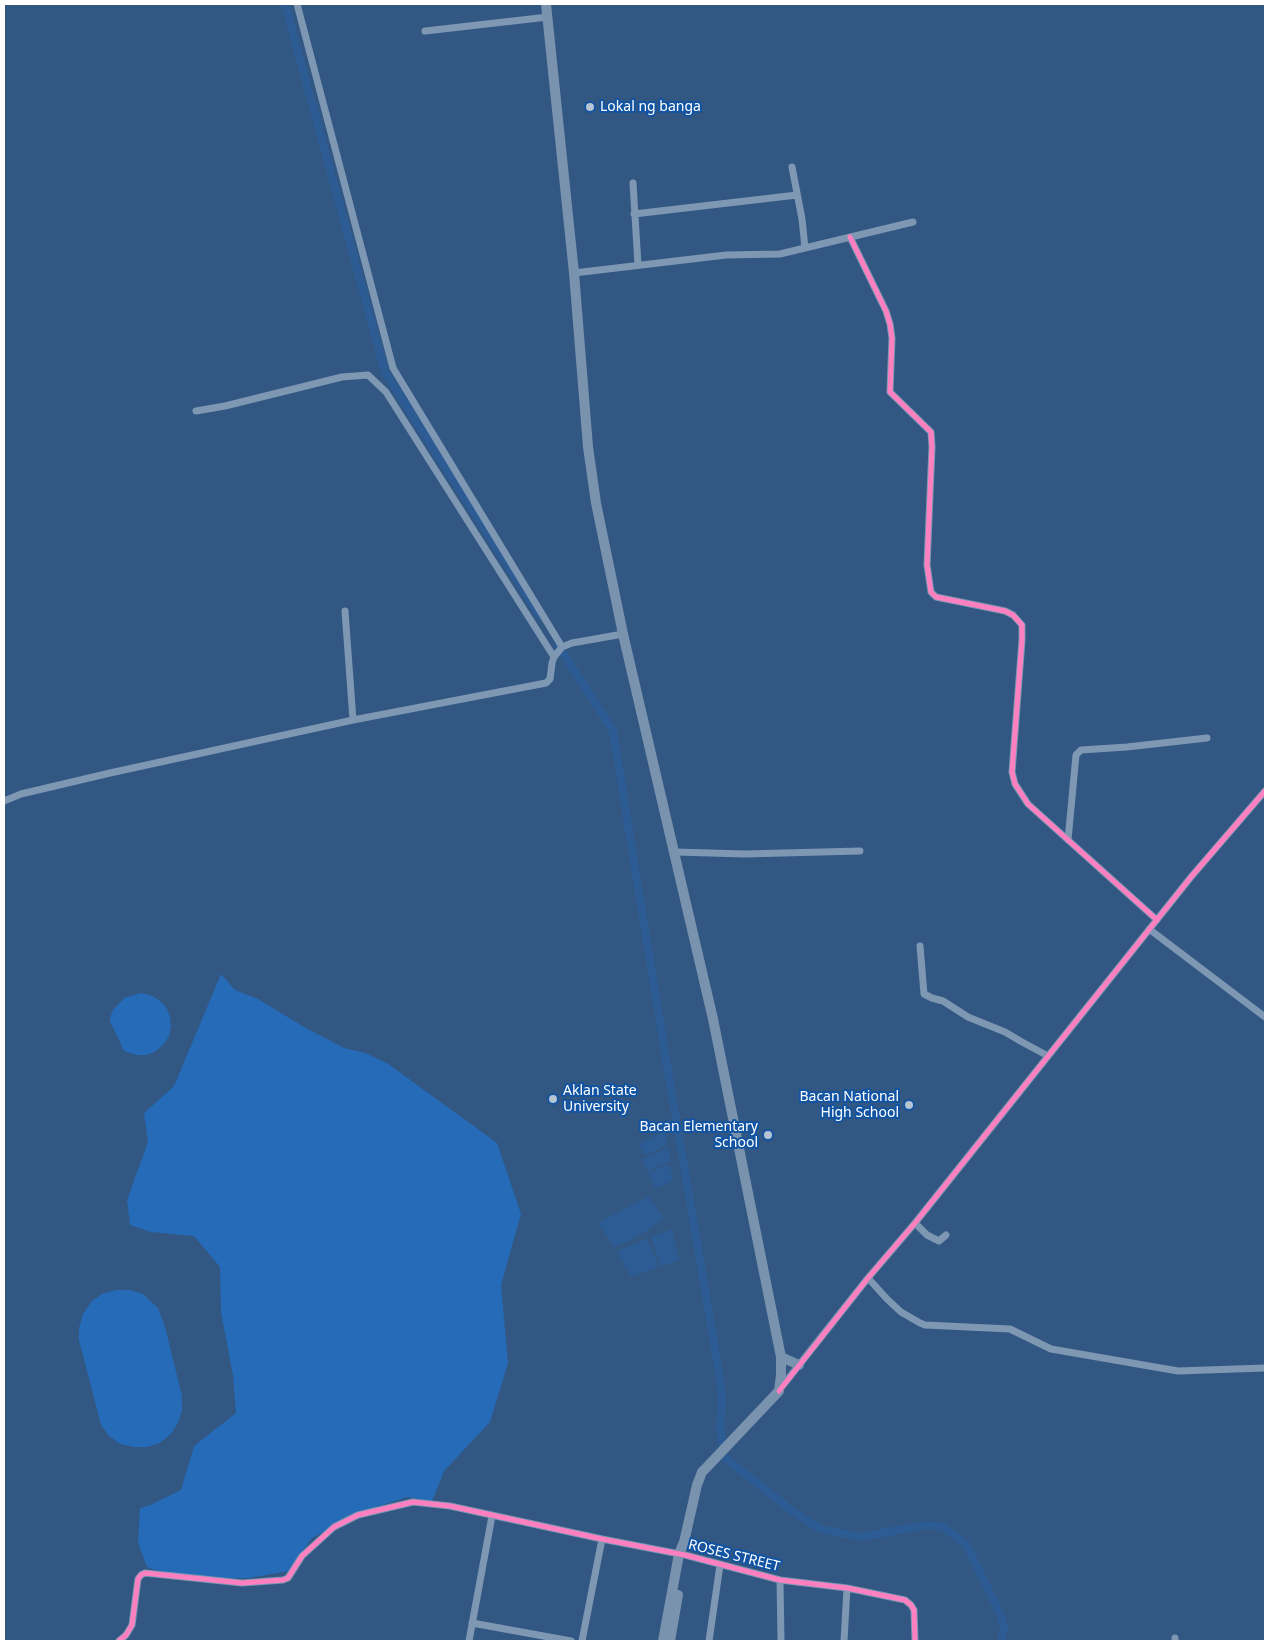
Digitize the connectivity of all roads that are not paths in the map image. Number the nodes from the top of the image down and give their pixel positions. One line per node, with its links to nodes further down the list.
1 (297, 4): 17 (street)
2 (546, 4): 3 (main road)
3 (548, 18): 4 (street); 13 (main road)
4 (425, 31)
5 (792, 167): 7 (street)
6 (633, 183): 8 (street)
7 (797, 195): 8 (street); 11 (street)
8 (634, 214): 12 (street)
9 (913, 222): 10 (street)
10 (850, 237): 11 (street); 22 (street)
11 (805, 248): 12 (street)
12 (638, 265): 13 (street)
13 (574, 273): 16 (main road)
14 (196, 411): 17 (street)
15 (346, 611): 18 (street)
16 (623, 634): 17 (street); 24 (main road)
17 (559, 650): 18 (street)
18 (353, 720): 21 (street)
19 (1207, 738): 22 (street)
20 (1265, 791): 25 (street)
21 (4, 801)
22 (1068, 840): 25 (street)
23 (860, 851): 24 (street)
24 (674, 852): 33 (main road)
25 (1156, 920): 26 (street)
26 (1149, 929): 28 (street); 29 (street)
27 (920, 946): 29 (street)
28 (1265, 1017)
29 (1048, 1056): 30 (street)
30 (915, 1223): 31 (street); 32 (street)
31 (946, 1235)
32 (868, 1278): 34 (street); 35 (street)
33 (781, 1357): 34 (main road); 36 (main road)
34 (800, 1365): 36 (street)
35 (1265, 1368)
36 (778, 1391): 39 (main road)
37 (492, 1516): 38 (street, ROSES STREET); 43 (street); 44 (street, ROSES STREET)
38 (602, 1539): 39 (street, ROSES STREET); 47 (street)
39 (682, 1555): 40 (street, ROSES STREET); 48 (main road); 49 (main road)
40 (720, 1565): 41 (street, ROSES STREET); 50 (street)
41 (780, 1580): 42 (street, ROSES STREET); 51 (street)
42 (847, 1588): 52 (street); 53 (street, ROSES STREET)
43 (472, 1623): 45 (street); 46 (street)
44 (119, 1641)
45 (469, 1641)
46 (571, 1641)
47 (582, 1641)
48 (663, 1641)
49 (670, 1641)
50 (709, 1641)
51 (781, 1641)
52 (844, 1641)
53 (915, 1641)

